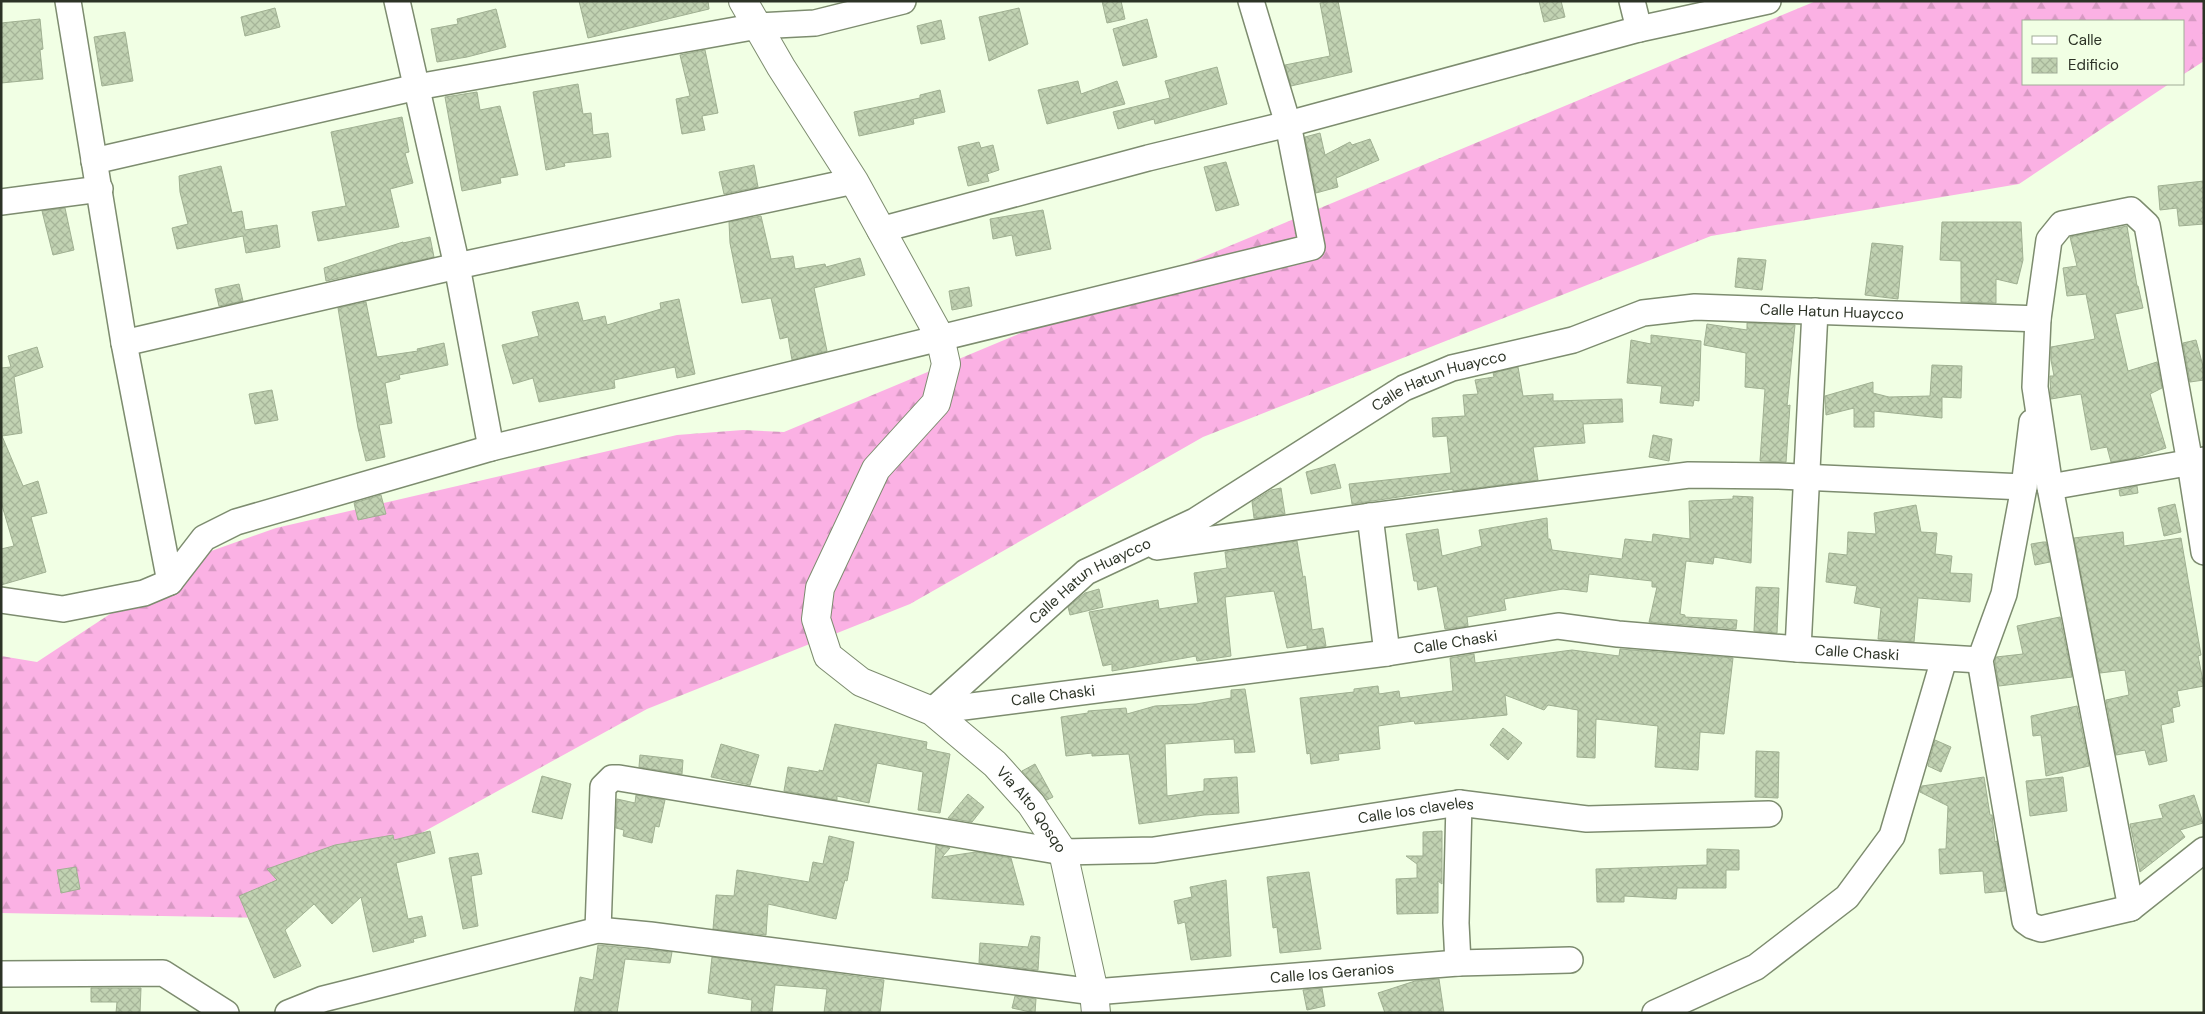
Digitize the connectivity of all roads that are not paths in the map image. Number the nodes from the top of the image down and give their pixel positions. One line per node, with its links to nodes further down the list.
1 (68, 1): 12 (street)
2 (397, 1): 10 (street)
3 (743, 1): 8 (street, Via Alto Qosqo)
4 (903, 1): 8 (street)
5 (1251, 1): 11 (street)
6 (1632, 1): 9 (street)
7 (1768, 1): 9 (street)
8 (758, 26): 10 (street); 13 (street, Via Alto Qosqo)
9 (1639, 29): 11 (street)
10 (417, 87): 12 (street); 17 (street)
11 (1288, 124): 16 (street); 20 (street)
12 (94, 161): 14 (street)
13 (854, 181): 16 (street, Via Alto Qosqo); 17 (street)
14 (100, 189): 15 (street); 21 (street)
15 (1, 202)
16 (880, 230): 20 (street, Via Alto Qosqo)
17 (457, 266): 21 (street); 23 (street)
18 (1815, 311): 19 (street, Calle Hatun Huaycco); 25 (street); 29 (street, Calle Hatun Huaycco)
19 (2038, 320): 22 (street); 24 (street)
20 (940, 337): 23 (street); 37 (street, Via Alto Qosqo)
21 (124, 343): 31 (street)
22 (2035, 387): 26 (street); 27 (street)
23 (491, 448): 31 (street)
24 (2197, 461): 27 (street); 30 (street)
25 (1807, 477): 26 (street); 28 (street); 33 (street)
26 (2024, 487): 36 (street)
27 (2050, 487): 42 (street)
28 (1370, 516): 29 (street); 34 (street)
29 (1129, 551): 37 (street, Calle Hatun Huaycco)
30 (2204, 552)
31 (170, 582): 32 (street)
32 (1, 600)
33 (1798, 649): 34 (street, Calle Chaski); 35 (street, Calle Chaski)
34 (1387, 653): 37 (street, Calle Chaski)
35 (1944, 659): 36 (street, Calle Chaski); 50 (street)
36 (1980, 660): 42 (street)
37 (932, 711): 41 (street, Via Alto Qosqo)
38 (1459, 803): 39 (street, Calle los claveles); 41 (street, Calle los claveles); 45 (street)
39 (1769, 814)
40 (2204, 850): 42 (street)
41 (1063, 852): 43 (street, Calle los claveles); 47 (street, Via Alto Qosqo)
42 (2131, 908)
43 (598, 930): 47 (street, Calle los Geranios); 49 (street, Calle los Geranios)
44 (1570, 960): 45 (street, Calle los Geranios)
45 (1458, 963): 47 (street, Calle los Geranios)
46 (1, 974): 48 (street)
47 (1095, 1002)
48 (226, 1013)
49 (288, 1013)
50 (1655, 1013)

